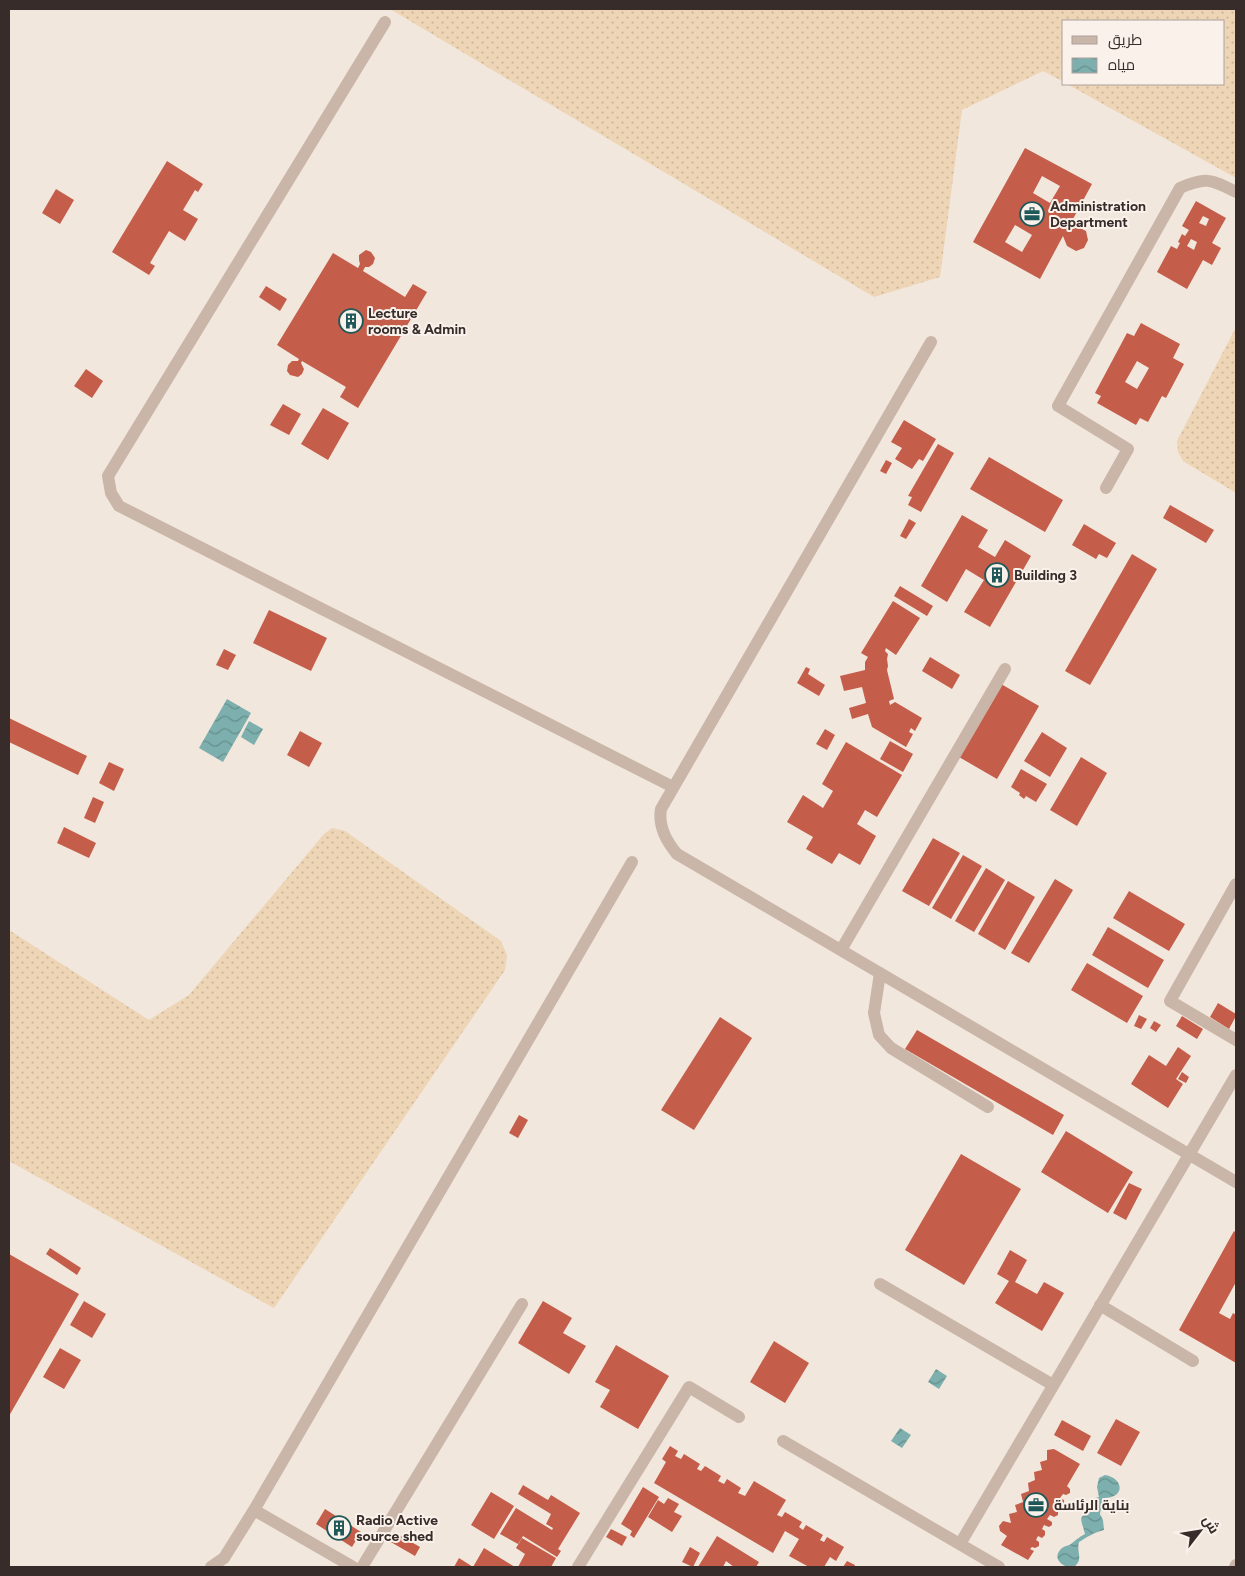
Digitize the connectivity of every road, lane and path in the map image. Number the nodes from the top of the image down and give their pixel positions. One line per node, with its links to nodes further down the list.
1 (385, 22): 6 (lane)
2 (1236, 192): 4 (lane)
3 (931, 342): 6 (lane)
4 (1106, 488)
5 (1005, 669): 9 (lane)
6 (673, 787): 9 (lane)
7 (632, 862): 23 (lane)
8 (1236, 884): 11 (lane)
9 (842, 950): 10 (lane)
10 (880, 973): 13 (lane); 14 (lane)
11 (1236, 1040)
12 (1236, 1074): 14 (lane)
13 (988, 1107)
14 (1189, 1154): 15 (lane); 18 (lane)
15 (1236, 1182)
16 (880, 1284): 20 (lane)
17 (522, 1304): 27 (lane)
18 (1100, 1305): 19 (lane); 20 (lane)
19 (1193, 1361)
20 (1053, 1385): 24 (lane)
21 (739, 1417): 28 (lane)
22 (783, 1441): 24 (lane)
23 (254, 1510): 25 (lane); 26 (lane)
24 (960, 1544): 29 (lane)
25 (211, 1567)
26 (353, 1567)
27 (362, 1567)
28 (578, 1567)
29 (999, 1567)

